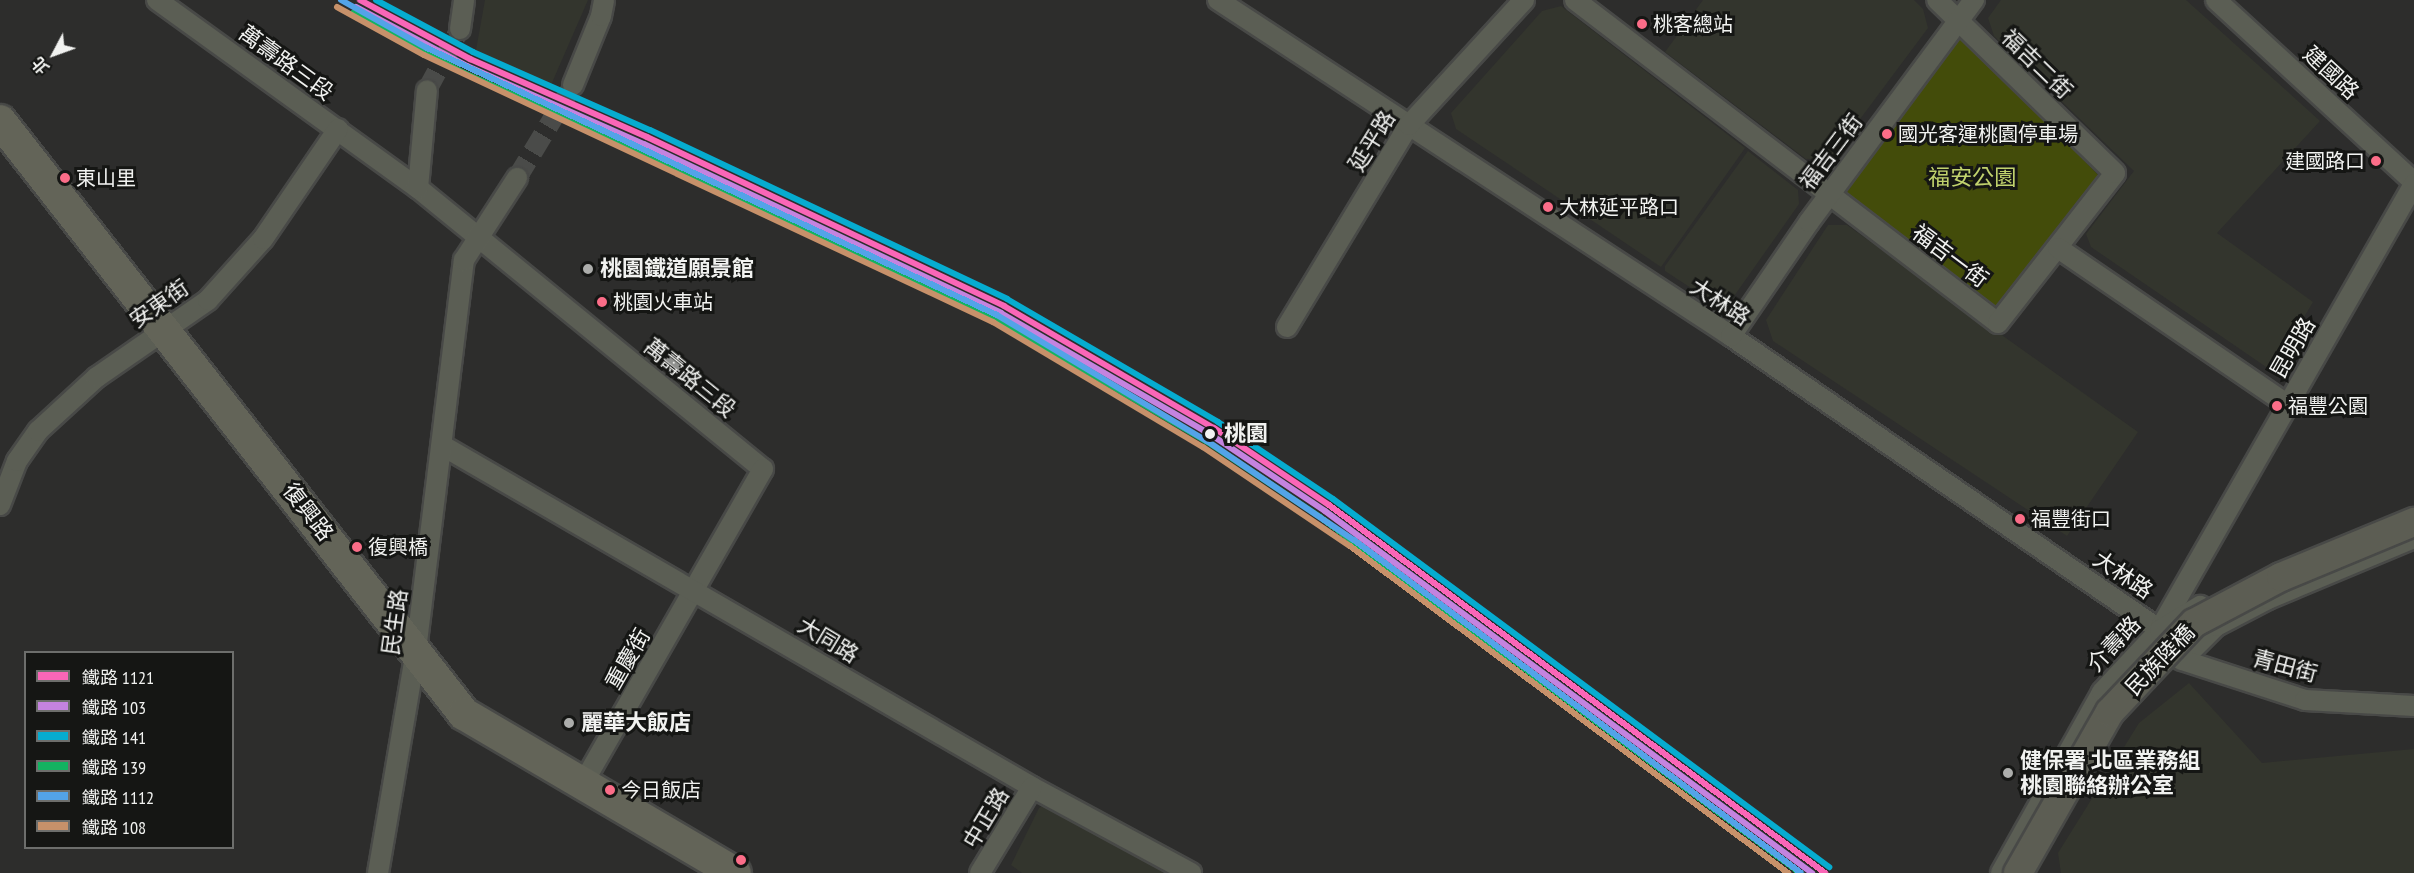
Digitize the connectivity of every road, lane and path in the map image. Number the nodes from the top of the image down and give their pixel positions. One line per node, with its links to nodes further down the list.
1 (158, 0): 16 (street, 萬壽路三段)
2 (464, 0): 11 (street)
3 (604, 0): 12 (street)
4 (1218, 0): 15 (street, 大林路)
5 (1524, 0): 15 (street, 延平路)
6 (1575, 0): 20 (street, 福吉一街)
7 (1937, 0): 10 (street, 福吉二街)
8 (1974, 0): 10 (street, 福吉三街)
9 (2216, 0): 18 (street, 建國路)
10 (1959, 21): 20 (street, 福吉三街); 22 (street, 福吉二街)
11 (460, 29)
12 (573, 85)
13 (427, 90): 19 (street)
14 (0, 121): 24 (main road, 復興路)
15 (1409, 125): 23 (street, 延平路); 25 (street, 大林路)
16 (338, 129): 19 (street, 萬壽路三段); 24 (street, 安東街)
17 (517, 178): 21 (street, 民生路)
18 (2414, 183): 26 (street, 昆明路)
19 (420, 190): 21 (street, 萬壽路三段)
20 (1830, 194): 22 (street, 福吉一街); 25 (street, 福吉三街)
21 (477, 236): 27 (street, 民生路); 32 (street, 萬壽路三段)
22 (2058, 248): 26 (street)
23 (1287, 327)
24 (166, 329): 28 (street, 安東街); 34 (main road, 復興路)
25 (1731, 336): 33 (street, 大林路)
26 (2288, 405): 33 (street, 昆明路)
27 (443, 446): 32 (street, 大同路); 34 (street, 民生路)
28 (0, 505)
29 (2414, 512): 33 (street, 介壽路)
30 (2414, 522): 44 (street, 民族陸橋, bridge)
31 (2414, 537): 35 (street)
32 (696, 590): 37 (street, 重慶街); 38 (street, 大同路)
33 (2160, 630): 35 (street, 大林路); 43 (street, 介壽路)
34 (416, 650): 37 (main road, 復興路); 39 (street, 民生路)
35 (2182, 660): 36 (street, 青田街)
36 (2414, 706)
37 (583, 783): 40 (main road, 復興路)
38 (1032, 787): 41 (street, 中正路); 42 (street, 大同路)
39 (378, 873)
40 (735, 873)
41 (980, 873)
42 (1191, 873)
43 (2001, 873)
44 (2018, 873)

